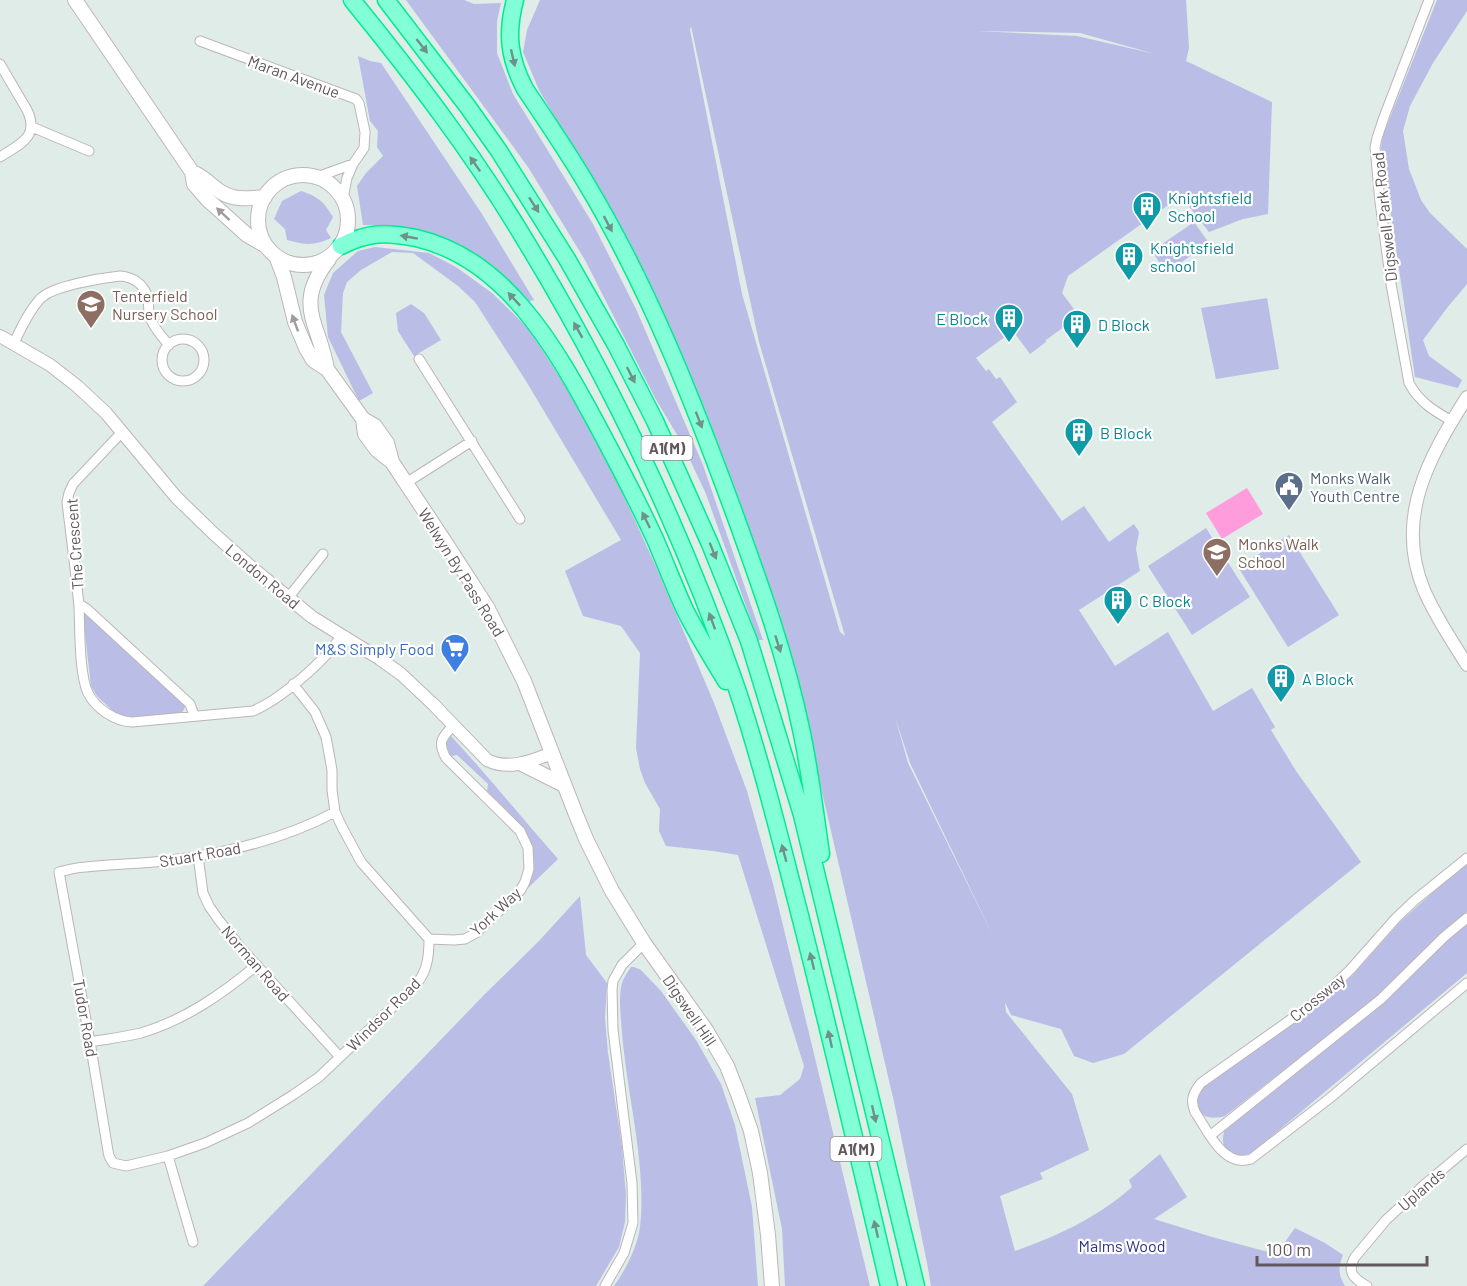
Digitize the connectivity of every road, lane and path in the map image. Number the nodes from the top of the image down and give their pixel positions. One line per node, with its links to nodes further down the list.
1 (75, 0): 12 (main road)
2 (352, 0): 36 (highway, A1(M), one-way to 2)
3 (386, 0): 48 (highway, A1(M), one-way to 48)
4 (515, 0): 48 (highway, A1(M), one-way to 48)
5 (1429, 0): 24 (street, Digswell Park Road)
6 (200, 41): 11 (street, Maran Avenue)
7 (0, 64): 8 (street)
8 (32, 127): 9 (street); 10 (street)
9 (89, 151)
10 (0, 156)
11 (353, 164): 13 (street); 15 (street, Maran Avenue)
12 (192, 172): 14 (main road); 16 (main road, one-way to 12)
13 (317, 177): 14 (main road); 15 (main road)
14 (265, 196): 16 (main road)
15 (343, 198): 17 (main road)
16 (271, 251): 17 (main road); 22 (main road, one-way to 16)
17 (337, 251): 22 (main road); 36 (highway, A1(M), one-way to 17)
18 (0, 336): 19 (street, London Road)
19 (14, 343): 20 (street); 25 (street, London Road)
20 (169, 345): 20 (street)
21 (419, 359): 26 (street)
22 (327, 369): 27 (main road, Welwyn By Pass Road)
23 (1467, 397): 24 (street)
24 (1452, 421): 33 (street)
25 (122, 432): 30 (street, London Road); 31 (street, The Crescent)
26 (472, 441): 27 (street); 28 (street)
27 (406, 483): 38 (main road, Welwyn By Pass Road)
28 (520, 519)
29 (323, 554): 30 (street)
30 (288, 598): 32 (street, London Road)
31 (79, 604): 35 (street, The Crescent); 35 (street, The Crescent)
32 (341, 636): 34 (street, The Crescent); 37 (street, London Road)
33 (1467, 665)
34 (293, 684): 35 (street, The Crescent); 41 (street)
35 (194, 715)
36 (745, 716): 60 (highway, A1(M), one-way to 36)
37 (454, 725): 39 (street, London Road); 46 (street, York Way)
38 (552, 753): 39 (street, London Road); 40 (main road, Digswell Hill)
39 (522, 764): 40 (main road)
40 (564, 785): 47 (main road, Digswell Hill)
41 (335, 812): 42 (street, Stuart Road); 46 (street)
42 (198, 856): 44 (street, Stuart Road); 49 (street, Norman Road)
43 (1467, 858): 53 (street, Crossway)
44 (59, 872): 51 (street, Tudor Road)
45 (1467, 918): 53 (street)
46 (429, 939): 52 (street, Windsor Road)
47 (644, 943): 58 (street); 59 (main road, Digswell Hill)
48 (835, 950): 61 (highway, A1(M), one-way to 61)
49 (257, 965): 51 (street); 52 (street, Norman Road)
50 (1467, 983): 53 (street, Crossway)
51 (90, 1042): 56 (street, Tudor Road)
52 (340, 1057): 55 (street, Windsor Road)
53 (1211, 1136)
54 (1467, 1149): 62 (street, Uplands)
55 (168, 1156): 56 (street, Windsor Road); 57 (street)
56 (113, 1162)
57 (193, 1242)
58 (605, 1286)
59 (772, 1286)
60 (889, 1286)
61 (916, 1286)
62 (1367, 1286)

